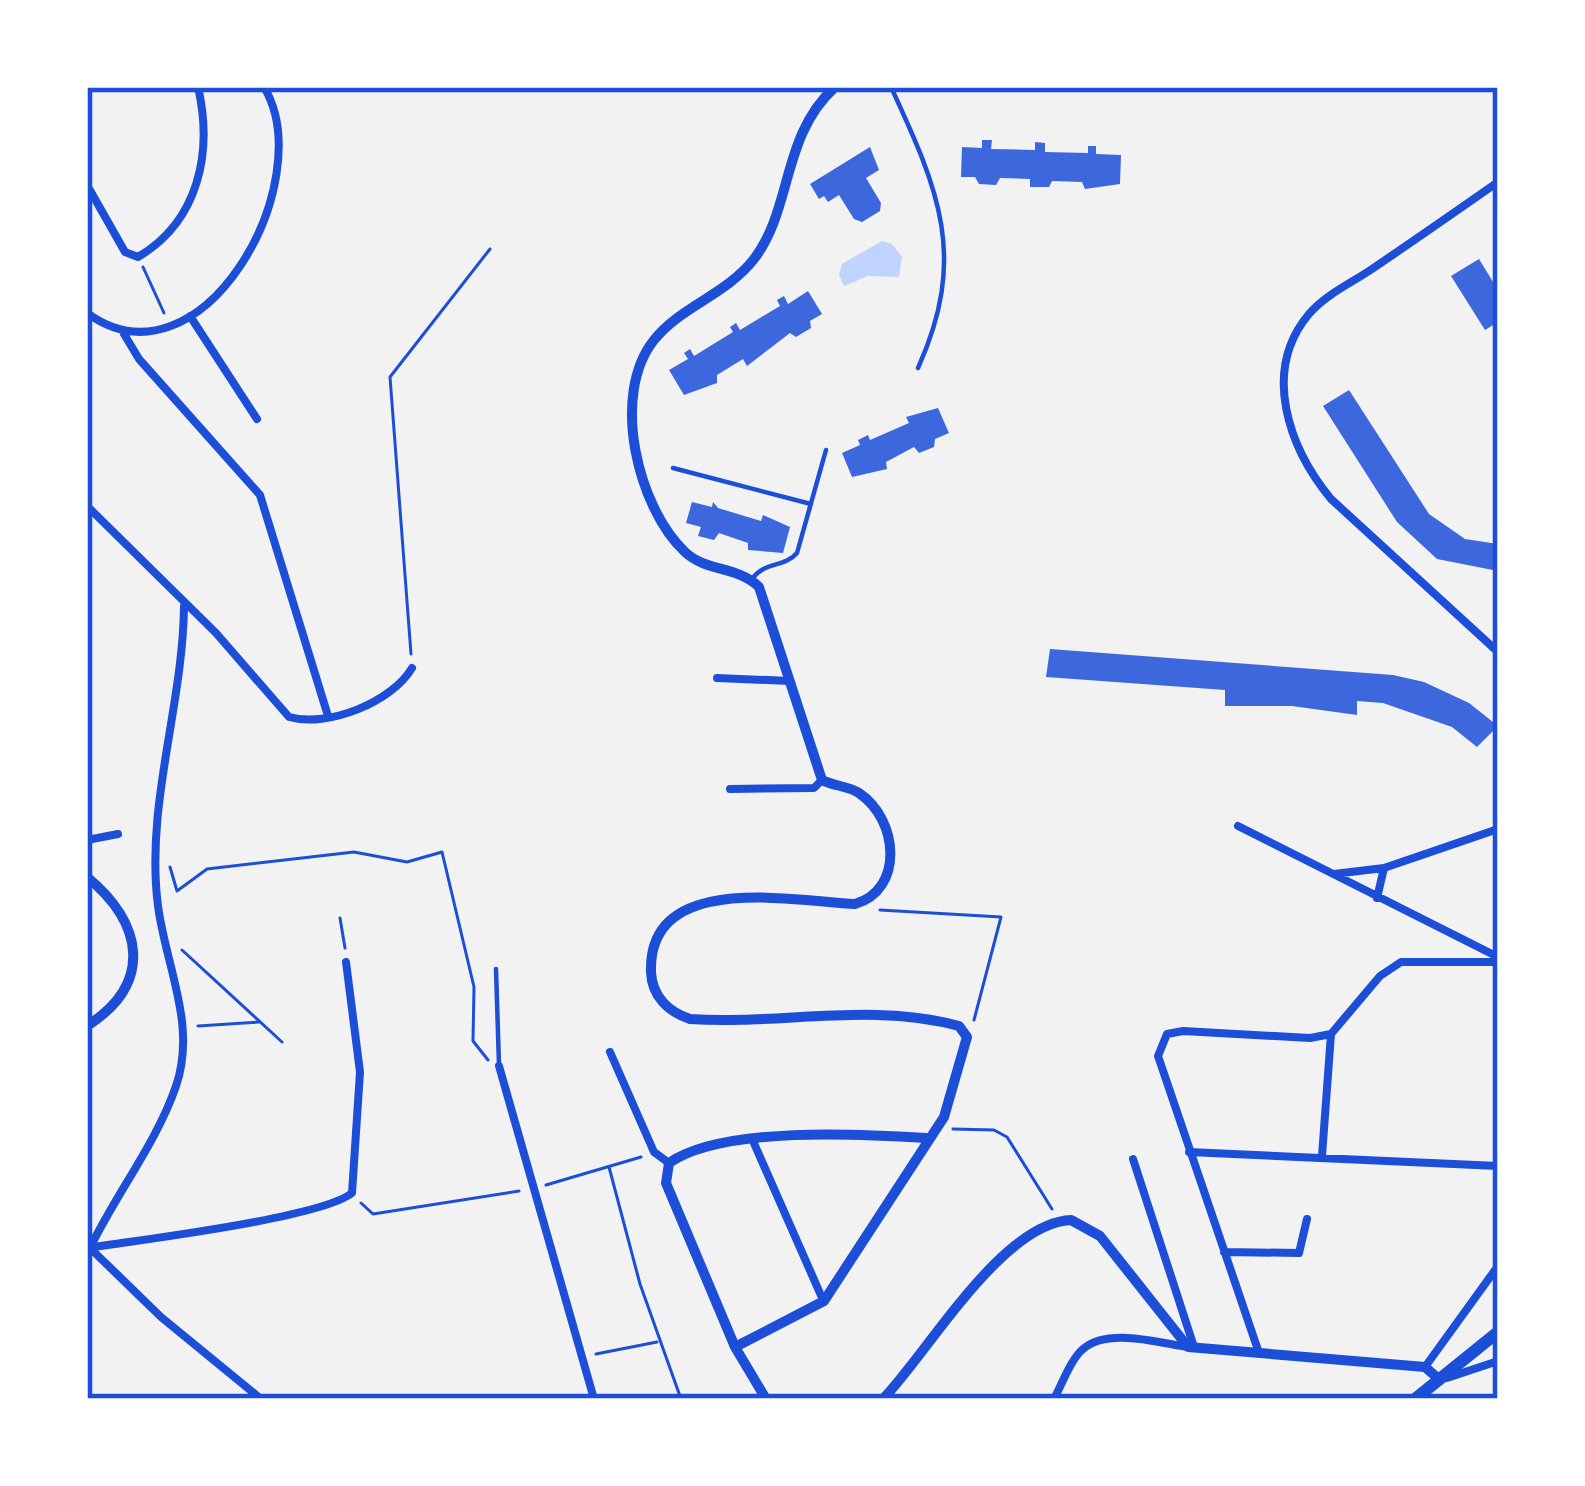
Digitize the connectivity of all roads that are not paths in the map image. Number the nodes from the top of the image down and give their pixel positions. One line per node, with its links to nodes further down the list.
1 (198, 87): 6 (street)
2 (264, 87): 8 (street)
3 (835, 87): 16 (street)
4 (891, 87): 10 (lane)
5 (1498, 182): 18 (street)
6 (87, 185)
7 (87, 313): 9 (street)
8 (190, 316): 9 (street); 11 (street)
9 (124, 334): 22 (street)
10 (918, 368)
11 (256, 419)
12 (826, 450): 14 (lane)
13 (673, 468): 14 (lane)
14 (811, 504): 16 (lane)
15 (87, 506): 17 (street)
16 (752, 580): 21 (street)
17 (184, 606): 22 (street); 48 (street)
18 (1498, 652)
19 (412, 668): 22 (street)
20 (717, 678): 21 (street)
21 (790, 681): 23 (street)
22 (328, 716)
23 (822, 780): 24 (street); 40 (street)
24 (730, 789)
25 (1238, 826): 30 (street)
26 (1498, 830): 29 (street)
27 (118, 834): 28 (street)
28 (87, 839)
29 (1384, 868): 30 (street); 32 (street)
30 (1334, 874): 32 (street)
31 (87, 877): 36 (street)
32 (1377, 898): 33 (street)
33 (1498, 960): 37 (street)
34 (346, 962): 48 (street)
35 (496, 969): 39 (lane)
36 (87, 1026)
37 (1330, 1034): 42 (street); 43 (street)
38 (610, 1052): 45 (street)
39 (499, 1066): 61 (street)
40 (931, 1133): 41 (street); 52 (street)
41 (753, 1141): 45 (street); 52 (street)
42 (1189, 1152): 43 (street); 49 (street)
43 (1322, 1156): 46 (street)
44 (1133, 1159): 55 (street)
45 (669, 1163): 54 (street)
46 (1498, 1166)
47 (1307, 1219): 49 (street)
48 (88, 1248): 60 (street)
49 (1224, 1252): 56 (street)
50 (1498, 1266): 51 (street)
51 (1494, 1282): 58 (street)
52 (824, 1301): 54 (street)
53 (1498, 1332): 59 (main road)
54 (735, 1347): 62 (street)
55 (1191, 1347): 56 (street); 63 (street); 64 (street)
56 (1259, 1354): 58 (street)
57 (1498, 1361): 59 (street)
58 (1425, 1367): 59 (street)
59 (1440, 1380): 65 (main road)
60 (261, 1399)
61 (594, 1399)
62 (766, 1399)
63 (883, 1399)
64 (1054, 1399)
65 (1415, 1399)

